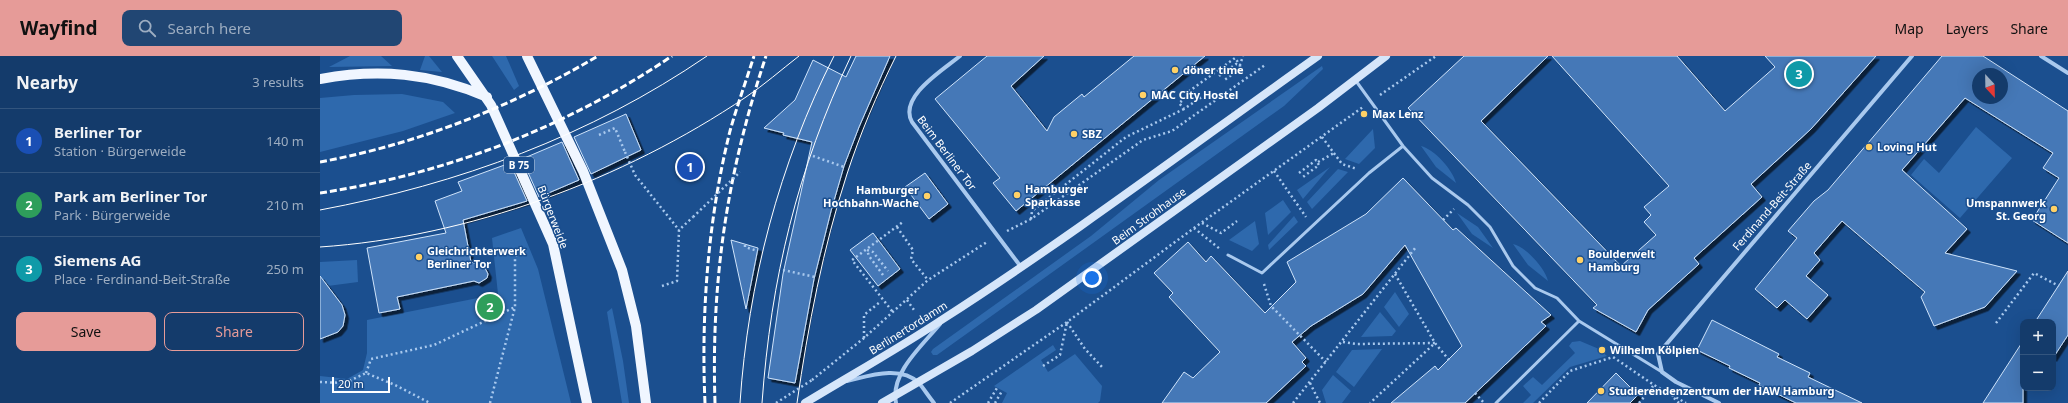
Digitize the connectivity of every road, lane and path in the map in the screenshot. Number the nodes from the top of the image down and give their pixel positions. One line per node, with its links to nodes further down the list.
1 (457, 56): 22 (main road, Bürgerweide / B 75)
2 (527, 56): 13 (main road)
3 (534, 56): 13 (main road)
4 (960, 56): 47 (street, Beim Berliner Tor)
5 (1243, 56): 11 (path)
6 (1318, 56): 54 (main road)
7 (1386, 56): 18 (main road, Beim Strohhause)
8 (1436, 56): 23 (path)
9 (1912, 56): 80 (street, Ferdinand-Beit-Straße)
10 (2041, 56): 14 (street)
11 (1240, 64): 15 (path); 17 (path); 20 (path)
12 (1265, 65): 38 (path)
13 (535, 69): 97 (main road)
14 (2068, 73)
15 (1219, 76)
16 (320, 79): 22 (main road)
17 (1223, 80)
18 (1355, 80): 23 (lane); 85 (main road, Beim Strohhause)
19 (1194, 92): 20 (path)
20 (1191, 95): 24 (path)
21 (1203, 96): 24 (path)
22 (487, 97): 96 (main road, Bürgerweide / B 75)
23 (1371, 102): 26 (path); 27 (lane)
24 (1184, 110): 38 (path)
25 (599, 136): 46 (path, bridge)
26 (1322, 137): 28 (path); 32 (path)
27 (1403, 146): 35 (lane); 37 (lane)
28 (1334, 153): 30 (path); 35 (path)
29 (813, 156): 31 (path)
30 (1319, 164): 34 (path); 36 (path)
31 (844, 167)
32 (1274, 171): 42 (path); 44 (path)
33 (740, 172): 46 (path, bridge)
34 (1299, 173)
35 (1369, 174): 44 (lane)
36 (1303, 177)
37 (1462, 200): 39 (path); 70 (lane)
38 (1031, 219): 47 (path)
39 (1443, 220)
40 (904, 221): 43 (path)
41 (1237, 221): 42 (path)
42 (1202, 223): 45 (path)
43 (897, 226): 51 (path); 61 (path)
44 (1313, 226): 57 (lane)
45 (1194, 228): 53 (path); 71 (path)
46 (679, 230): 62 (path)
47 (998, 235): 54 (street, Beim Berliner Tor); 61 (path)
48 (745, 245): 52 (path)
49 (521, 246): 66 (path)
50 (1416, 247): 58 (path)
51 (867, 249): 56 (path); 59 (path); 68 (path)
52 (758, 251)
53 (1228, 255): 57 (lane)
54 (1021, 267): 69 (main road, Berlinertordamm)
55 (783, 270): 60 (path)
56 (888, 272)
57 (1262, 274): 77 (path)
58 (1395, 274): 74 (path); 75 (path)
59 (883, 275)
60 (816, 277)
61 (928, 280): 64 (path)
62 (662, 286)
63 (2059, 286): 72 (path)
64 (908, 300): 67 (path); 68 (path)
65 (880, 302): 73 (path)
66 (514, 307): 81 (path); 95 (path)
67 (914, 310)
68 (892, 312): 73 (path)
69 (943, 319): 82 (street); 83 (main road, Berlinertordamm)
70 (1579, 321): 80 (lane); 108 (lane)
71 (1068, 322): 78 (path); 79 (path); 101 (path)
72 (1996, 323)
73 (864, 338): 98 (path, bridge)
74 (1342, 342): 75 (path); 77 (path)
75 (1435, 343): 76 (path); 106 (path)
76 (1449, 360)
77 (1326, 362): 86 (path)
78 (1043, 366)
79 (1103, 368)
80 (1662, 372): 113 (street)
81 (366, 373): 84 (path); 94 (path)
82 (901, 375): 83 (street); 85 (street); 92 (street)
83 (844, 381): 93 (main road, Berlinertordamm)
84 (320, 382)
85 (918, 382): 92 (main road); 100 (street)
86 (1310, 383): 104 (path); 105 (path)
87 (1654, 385): 91 (path); 109 (path); 110 (path)
88 (997, 388): 102 (path)
89 (1002, 391): 103 (path)
90 (1475, 393): 107 (path)
91 (1672, 396): 111 (path); 112 (path)
92 (895, 400): 99 (main road)
93 (807, 402)
94 (430, 403)
95 (490, 403)
96 (587, 403)
97 (646, 403)
98 (776, 403)
99 (882, 403)
100 (934, 403)
101 (950, 403)
102 (988, 403)
103 (995, 403)
104 (1293, 403)
105 (1320, 403)
106 (1370, 403)
107 (1484, 403)
108 (1496, 403)
109 (1539, 403)
110 (1639, 403)
111 (1679, 403)
112 (1686, 403)
113 (1719, 403)

